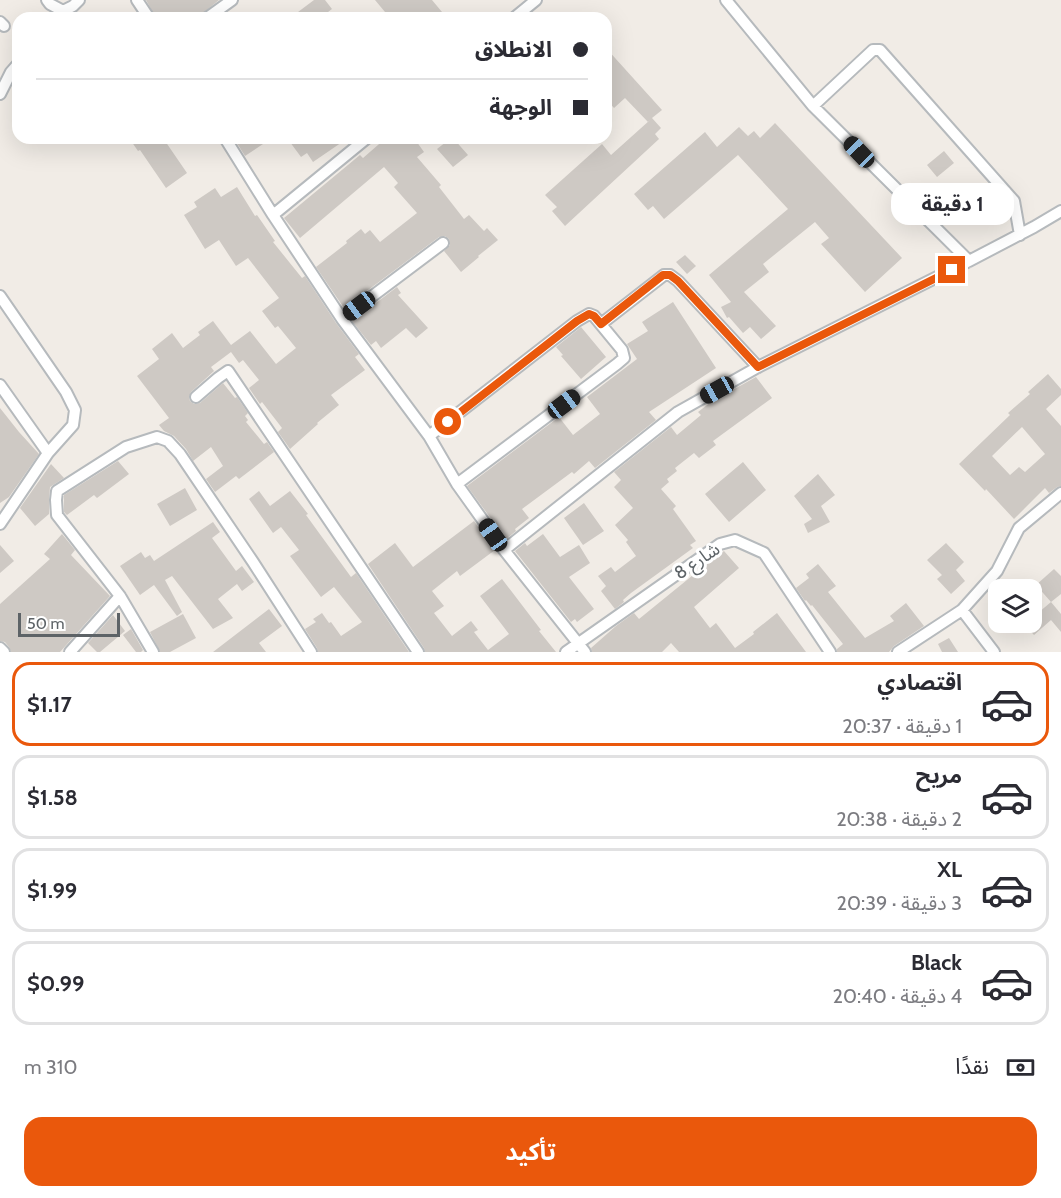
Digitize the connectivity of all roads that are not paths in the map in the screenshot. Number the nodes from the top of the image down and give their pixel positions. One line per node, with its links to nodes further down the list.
1 (47, 0): 2 (street)
2 (78, 0)
3 (232, 0): 6 (street)
4 (536, 0): 7 (street)
5 (726, 0): 10 (street)
6 (215, 12)
7 (521, 12)
8 (12, 71): 9 (street)
9 (0, 94)
10 (813, 106): 15 (street); 17 (street)
11 (229, 144): 14 (street)
12 (361, 144): 14 (street)
13 (1061, 211): 15 (street)
14 (273, 215): 19 (street)
15 (1020, 235): 17 (street)
16 (443, 243): 19 (street)
17 (969, 261): 21 (street)
18 (0, 296): 25 (street)
19 (342, 319): 24 (street)
20 (601, 324): 21 (street); 24 (street); 26 (street)
21 (758, 367): 29 (street)
22 (0, 385): 25 (street)
23 (196, 397): 38 (street)
24 (429, 436): 26 (street)
25 (48, 453): 28 (street)
26 (457, 484): 29 (street)
27 (1061, 493): 31 (street)
28 (0, 524)
29 (504, 550): 33 (street)
30 (120, 596): 35 (street); 36 (street); 37 (street)
31 (962, 610): 41 (street); 42 (street)
32 (0, 648): 34 (street)
33 (581, 648): 39 (street, شارع 8); 40 (street, شارع 8)
34 (4, 652)
35 (70, 652)
36 (153, 652)
37 (311, 652)
38 (418, 652)
39 (566, 652)
40 (830, 652)
41 (898, 652)
42 (994, 652)

